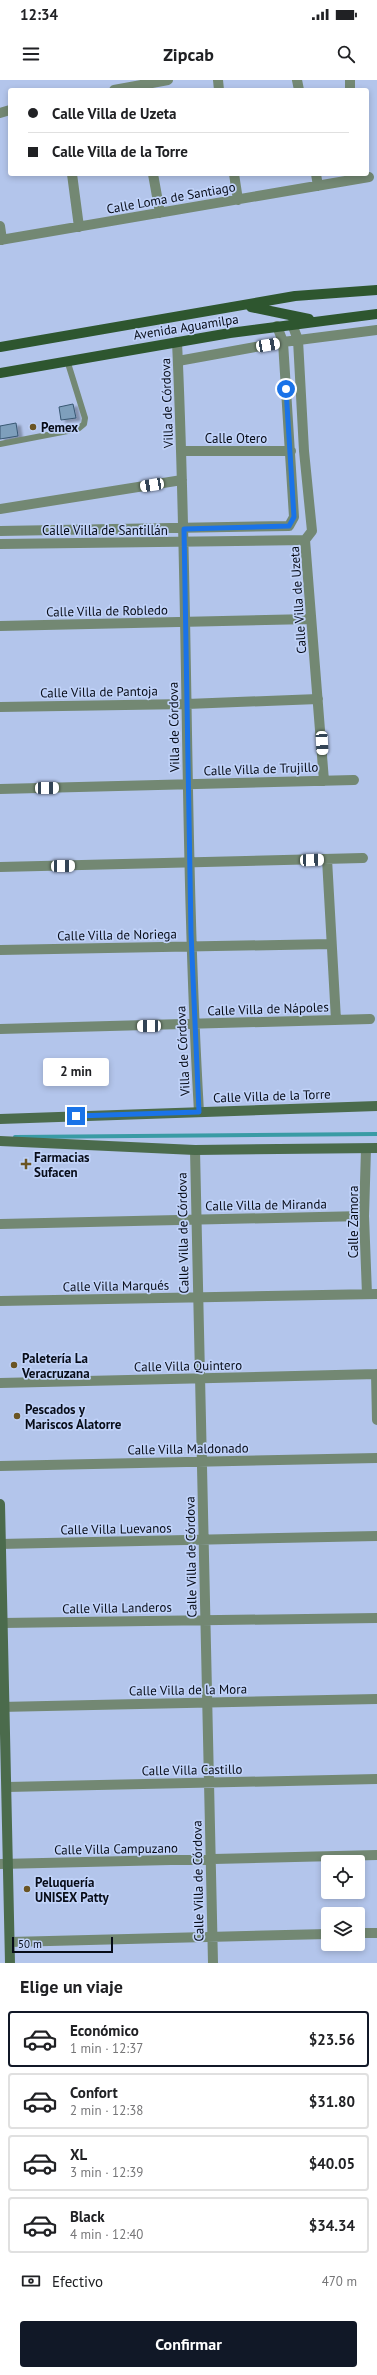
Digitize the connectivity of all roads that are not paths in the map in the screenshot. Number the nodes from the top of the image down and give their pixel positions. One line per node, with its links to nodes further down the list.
1 (168, 80): 2 (street)
2 (139, 88)
3 (72, 176): 12 (street)
4 (153, 176): 10 (street)
5 (234, 176): 9 (street)
6 (316, 176): 8 (street)
7 (369, 177): 8 (street, Calle Loma de Santiago)
8 (318, 186): 9 (street, Calle Loma de Santiago)
9 (238, 200): 10 (street, Calle Loma de Santiago)
10 (160, 213): 12 (street, Calle Loma de Santiago)
11 (0, 226): 13 (street)
12 (79, 227): 13 (street, Calle Loma de Santiago)
13 (1, 240)
14 (377, 290): 15 (main road, Avenida Aguamilpa)
15 (235, 306): 17 (main road); 24 (main road, Avenida Aguamilpa)
16 (377, 314): 17 (main road, Avenida Aguamilpa)
17 (315, 321): 18 (main road, Avenida Aguamilpa)
18 (292, 324): 19 (main road, Avenida Aguamilpa); 21 (street, Calle Villa de Uzeta)
19 (277, 326): 22 (main road, Avenida Aguamilpa); 23 (street)
20 (377, 330): 21 (street)
21 (298, 340): 23 (street); 35 (street, Calle Villa de Uzeta)
22 (178, 342): 25 (main road, Avenida Aguamilpa); 26 (street, Villa de Córdova)
23 (283, 342): 26 (street); 29 (street)
24 (0, 347)
25 (67, 360): 27 (main road, Avenida Aguamilpa); 28 (lane)
26 (178, 361): 30 (street, Villa de Córdova)
27 (0, 373)
28 (0, 444)
29 (291, 450): 30 (street, Calle Otero); 33 (street, Calle Villa de Santillán)
30 (182, 451): 31 (street, Villa de Córdova)
31 (182, 480): 32 (street); 33 (street, Villa de Córdova)
32 (0, 509)
33 (184, 529): 34 (street, Calle Villa de Santillán); 36 (street, Villa de Córdova)
34 (0, 531)
35 (305, 540): 36 (street, Calle Villa de Santillán); 38 (street, Calle Villa de Uzeta)
36 (184, 542): 37 (street, Calle Villa de Santillán); 39 (street, Villa de Córdova)
37 (0, 544)
38 (311, 619): 39 (street, Calle Villa de Robledo); 41 (street, Calle Villa de Uzeta)
39 (185, 623): 40 (street, Calle Villa de Robledo); 42 (street, Villa de Córdova)
40 (0, 626)
41 (318, 699): 42 (street, Calle Villa de Pantoja); 45 (street, Calle Villa de Uzeta)
42 (187, 704): 43 (street, Calle Villa de Pantoja); 46 (street, Villa de Córdova)
43 (0, 707)
44 (354, 780): 45 (street, Calle Villa de Trujillo)
45 (324, 781): 46 (street, Calle Villa de Trujillo)
46 (188, 784): 47 (street, Calle Villa de Trujillo); 50 (street, Villa de Córdova)
47 (0, 789)
48 (363, 858): 49 (street)
49 (327, 859): 50 (street); 52 (street)
50 (189, 864): 51 (street); 53 (street, Villa de Córdova)
51 (0, 867)
52 (331, 944): 53 (street, Calle Villa de Noriega); 56 (street)
53 (191, 947): 54 (street, Calle Villa de Noriega); 57 (street, Villa de Córdova)
54 (0, 950)
55 (370, 1019): 56 (street, Calle Villa de Nápoles)
56 (336, 1020): 57 (street, Calle Villa de Nápoles)
57 (194, 1025): 58 (street, Calle Villa de Nápoles); 60 (street, Villa de Córdova)
58 (0, 1028)
59 (377, 1106): 60 (street, Calle Villa de la Torre)
60 (199, 1112): 61 (street, Calle Villa de la Torre)
61 (0, 1119)
62 (0, 1141): 65 (street)
63 (377, 1148): 64 (street)
64 (366, 1149): 65 (street); 66 (street, Calle Zamora)
65 (195, 1150): 67 (street, Calle Villa de Córdova)
66 (364, 1216): 67 (street, Calle Villa de Miranda); 69 (street, Calle Zamora)
67 (196, 1220): 68 (street, Calle Villa de Miranda); 70 (street, Calle Villa de Córdova)
68 (0, 1224)
69 (372, 1294): 70 (street, Calle Villa Marqués)
70 (198, 1297): 71 (street, Calle Villa Marqués); 73 (street, Calle Villa de Córdova)
71 (0, 1301)
72 (376, 1374): 73 (street, Calle Villa Quintero); 75 (street)
73 (199, 1379): 74 (street, Calle Villa Quintero); 77 (street, Calle Villa de Córdova)
74 (0, 1383)
75 (377, 1420)
76 (377, 1458): 77 (street, Calle Villa Maldonado)
77 (201, 1462): 78 (street, Calle Villa Maldonado); 81 (street, Calle Villa de Córdova)
78 (0, 1466)
79 (0, 1504): 82 (street)
80 (377, 1536): 81 (street, Calle Villa Luevanos)
81 (203, 1540): 82 (street, Calle Villa Luevanos); 84 (street, Calle Villa de Córdova)
82 (1, 1544): 85 (street)
83 (377, 1618): 84 (street, Calle Villa Landeros)
84 (205, 1620): 85 (street, Calle Villa Landeros); 87 (street, Calle Villa de Córdova)
85 (2, 1623): 88 (street)
86 (377, 1699): 87 (street, Calle Villa de la Mora)
87 (207, 1703): 88 (street, Calle Villa de la Mora); 90 (street, Calle Villa de Córdova)
88 (2, 1707): 91 (street)
89 (377, 1779): 90 (street, Calle Villa Castillo)
90 (209, 1783): 91 (street, Calle Villa Castillo); 93 (street, Calle Villa de Córdova)
91 (7, 1788): 94 (street)
92 (377, 1855): 93 (street, Calle Villa Campuzano)
93 (210, 1860): 94 (street, Calle Villa Campuzano); 98 (street, Calle Villa de Córdova)
94 (5, 1863): 99 (street)
95 (365, 1933): 96 (street)
96 (377, 1933)
97 (321, 1934): 98 (street)
98 (212, 1935): 99 (street); 101 (street, Calle Villa de Córdova)
99 (10, 1942): 100 (street)
100 (10, 1963)
101 (213, 1963)

